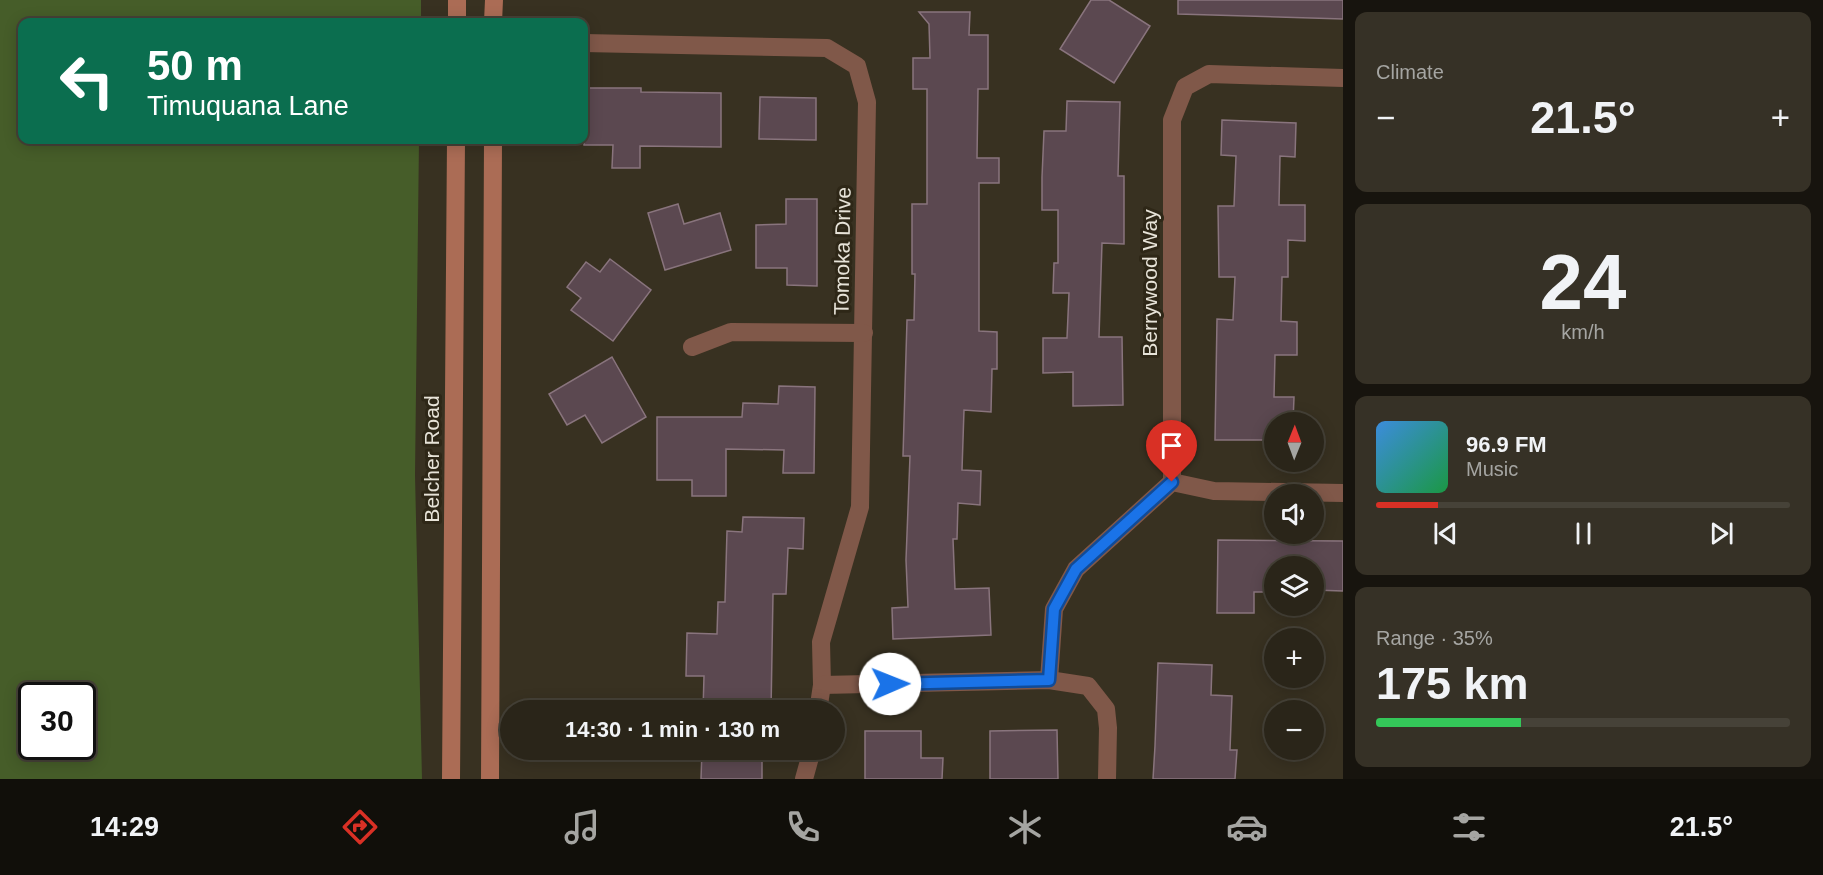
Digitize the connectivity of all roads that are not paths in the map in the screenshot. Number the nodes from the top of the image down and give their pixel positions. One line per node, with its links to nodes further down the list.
1 (457, 0): 3 (main road)
2 (494, 0): 4 (main road)
3 (457, 18)
4 (494, 18)
5 (588, 43): 9 (street, Tomoka Drive)
6 (1343, 78): 11 (street, Berrywood Way)
7 (456, 144): 17 (main road, Belcher Road)
8 (493, 144): 18 (main road)
9 (864, 333): 10 (street); 14 (street, Tomoka Drive)
10 (692, 347)
11 (1172, 482): 12 (street); 13 (street)
12 (1343, 493)
13 (1049, 680): 14 (street); 20 (street)
14 (822, 685): 15 (street, Tomoka Drive)
15 (820, 700)
16 (809, 760): 19 (street)
17 (451, 779)
18 (490, 779)
19 (804, 779)
20 (1107, 779)

